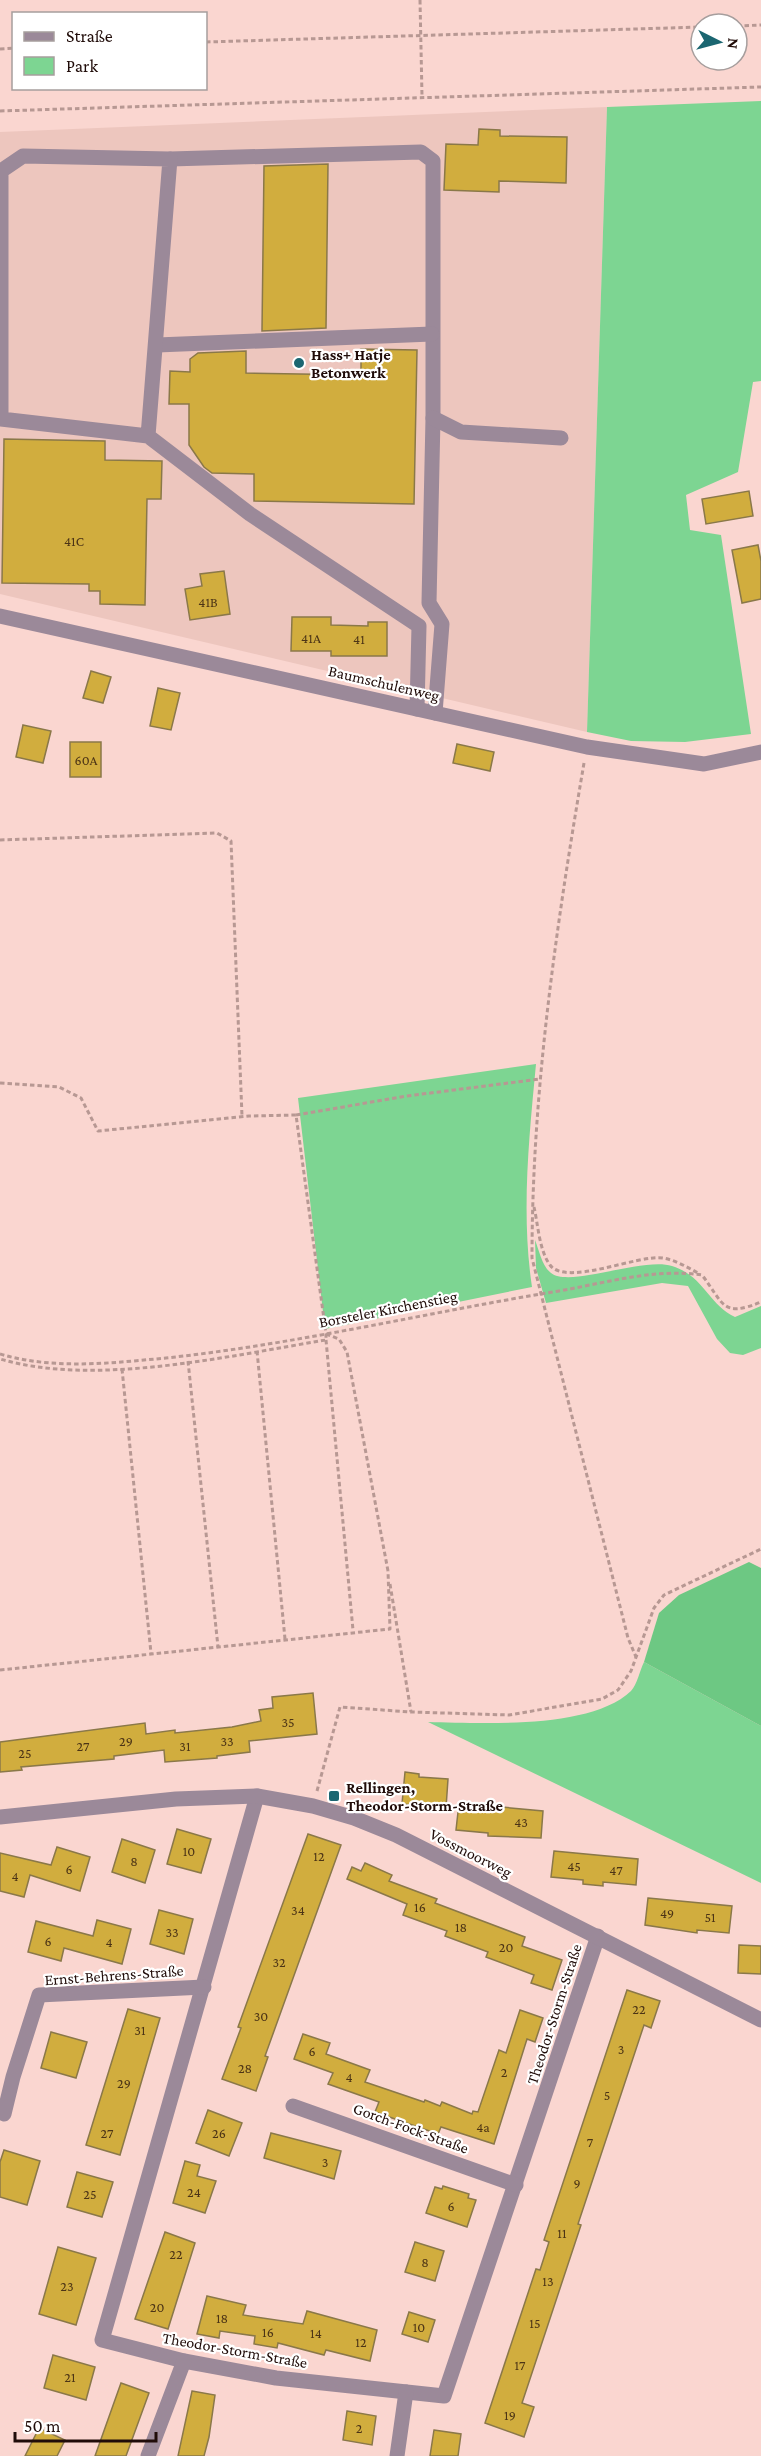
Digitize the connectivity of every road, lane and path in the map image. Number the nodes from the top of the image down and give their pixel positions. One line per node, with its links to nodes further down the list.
1 (420, 0): 3 (path)
2 (689, 27): 3 (path)
3 (421, 35): 4 (path); 6 (path)
4 (207, 42)
5 (761, 87): 6 (path)
6 (422, 96): 7 (path)
7 (0, 111)
8 (170, 159): 9 (street); 10 (street); 12 (street)
9 (432, 334): 10 (street); 11 (street)
10 (157, 345): 13 (street)
11 (433, 418): 14 (street); 17 (street)
12 (1, 421): 13 (street)
13 (148, 436): 16 (street)
14 (561, 438)
15 (0, 616): 16 (street, Baumschulenweg)
16 (417, 709): 17 (street, Baumschulenweg)
17 (435, 713): 18 (street, Baumschulenweg)
18 (586, 747): 19 (street, Baumschulenweg); 21 (path)
19 (761, 752)
20 (0, 840): 24 (path)
21 (540, 1079): 23 (path); 25 (path)
22 (0, 1083): 24 (path)
23 (296, 1115): 24 (path); 29 (path)
24 (243, 1116)
25 (532, 1200): 26 (path); 27 (path)
26 (702, 1275): 27 (path, Borsteler Kirchenstieg); 28 (path)
27 (539, 1294): 29 (path, Borsteler Kirchenstieg); 42 (path)
28 (761, 1302)
29 (326, 1334): 30 (path); 32 (path, Borsteler Kirchenstieg); 37 (path)
30 (326, 1340): 31 (path); 38 (path)
31 (257, 1351): 34 (path); 39 (path)
32 (0, 1354)
33 (0, 1359): 35 (path)
34 (189, 1361): 35 (path); 40 (path)
35 (122, 1368): 41 (path)
36 (761, 1549): 42 (path)
37 (388, 1571): 38 (path); 44 (path)
38 (353, 1631): 39 (path)
39 (286, 1640): 40 (path)
40 (218, 1647): 41 (path)
41 (151, 1654): 43 (path)
42 (636, 1657): 44 (path)
43 (0, 1670)
44 (411, 1712): 46 (path)
45 (256, 1796): 46 (street, Vossmoorweg); 47 (street, Vossmoorweg); 49 (street, Theodor-Storm-Straße)
46 (313, 1806): 48 (street, Vossmoorweg)
47 (0, 1817)
48 (598, 1936): 50 (street, Vossmoorweg); 53 (street, Theodor-Storm-Straße)
49 (204, 1986): 52 (street, Ernst-Behrens-Straße); 54 (street, Theodor-Storm-Straße)
50 (761, 2020)
51 (293, 2106): 53 (street, Gorch-Fock-Straße)
52 (4, 2114)
53 (516, 2185): 55 (street, Theodor-Storm-Straße)
54 (184, 2361): 55 (street, Theodor-Storm-Straße); 56 (street)
55 (406, 2392): 57 (street)
56 (148, 2456)
57 (397, 2456)

